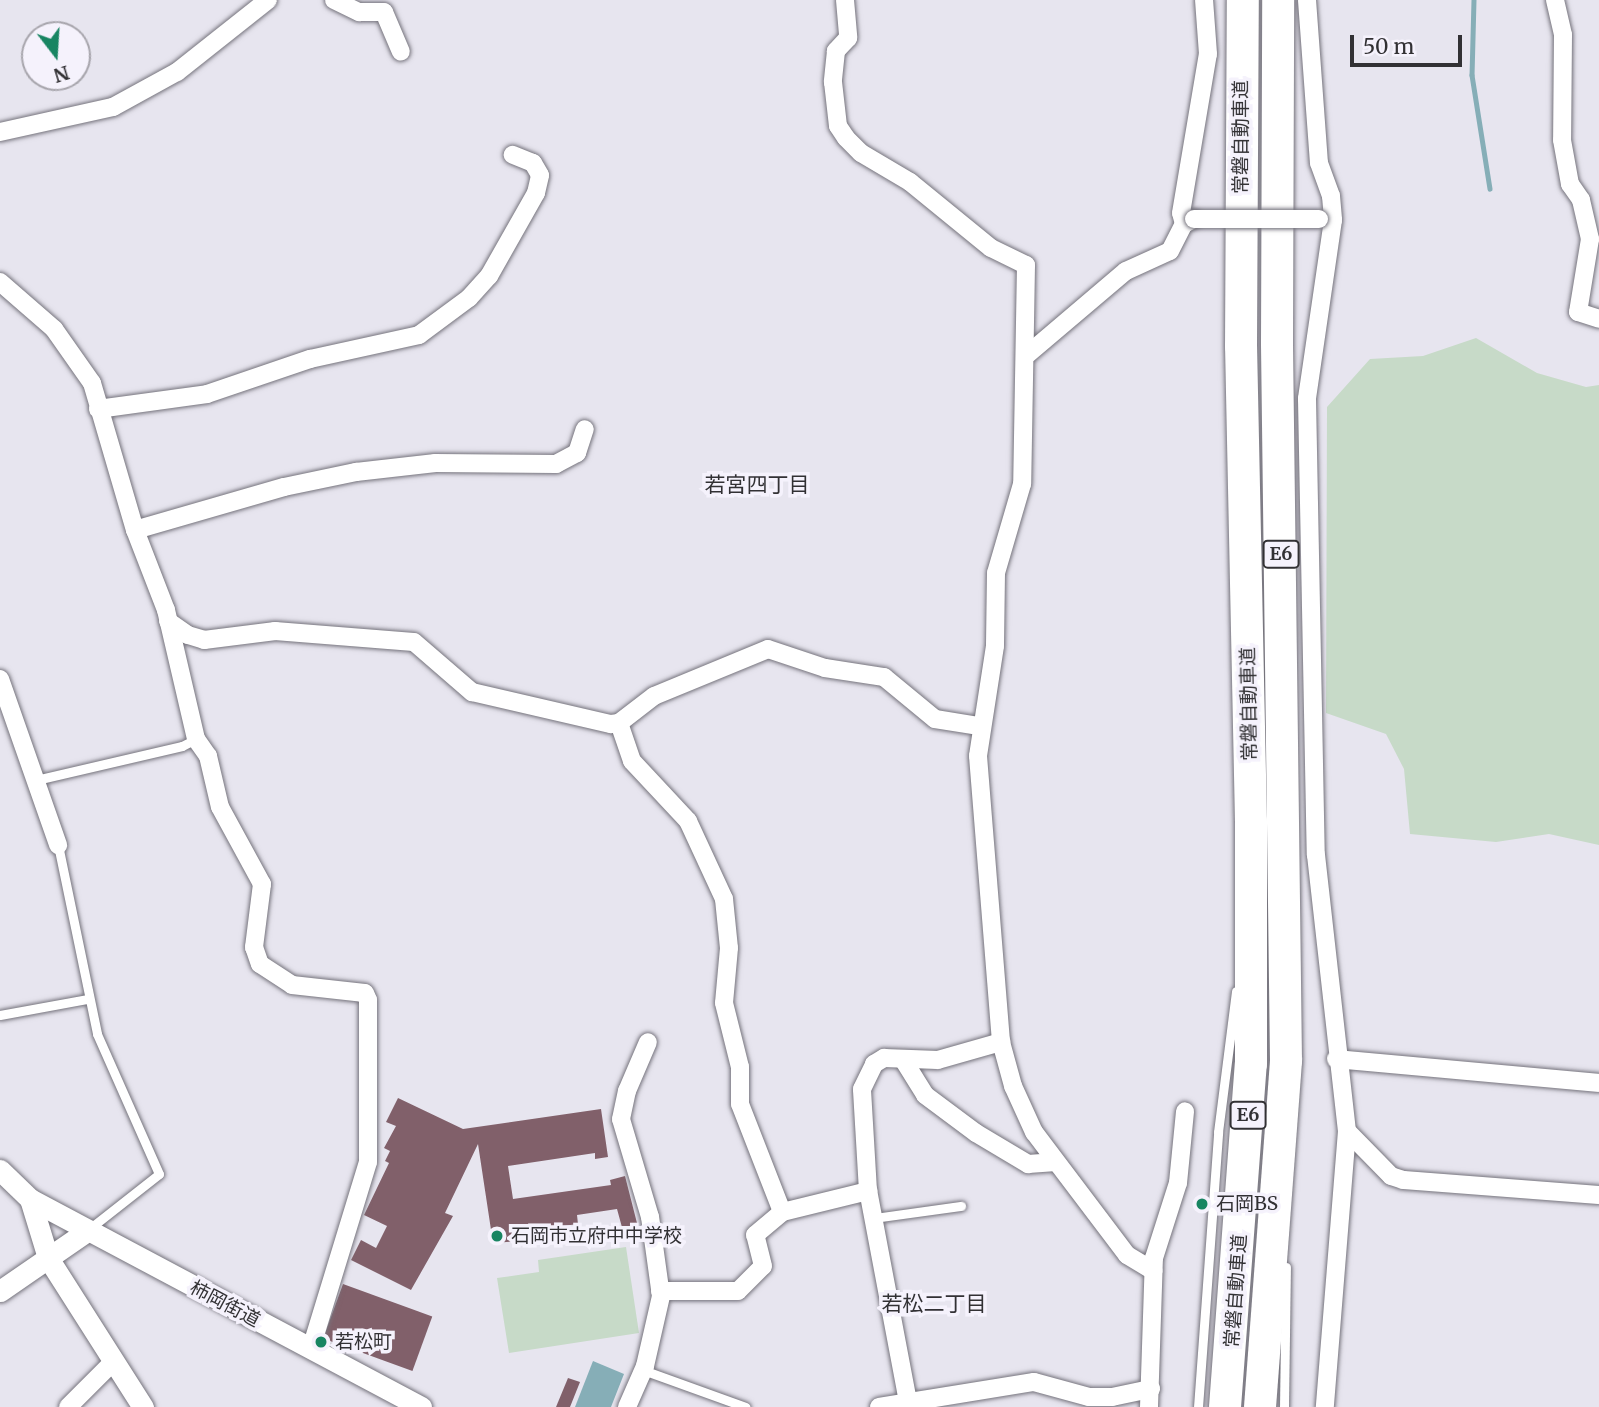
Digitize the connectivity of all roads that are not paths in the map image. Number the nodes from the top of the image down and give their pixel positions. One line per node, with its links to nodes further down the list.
1 (268, 0): 10 (street)
2 (334, 0): 9 (street)
3 (845, 0): 16 (street)
4 (1203, 0): 13 (street)
5 (1243, 0): 26 (highway, 常磐自動車道 / E6)
6 (1278, 0): 37 (highway, 常磐自動車道 / E6)
7 (1307, 0): 12 (street)
8 (1555, 0): 15 (street)
9 (401, 52)
10 (0, 132)
11 (513, 155): 17 (street)
12 (1326, 219): 13 (street, bridge); 34 (street)
13 (1189, 222): 16 (street)
14 (0, 282): 17 (street)
15 (1599, 319)
16 (1028, 354): 23 (street)
17 (98, 410): 19 (street)
18 (585, 429): 19 (street)
19 (135, 530): 20 (street)
20 (168, 621): 22 (street); 24 (street)
21 (1, 685): 25 (street)
22 (619, 723): 23 (street); 46 (street)
23 (979, 726): 33 (street)
24 (195, 739): 25 (lane); 55 (street)
25 (36, 780): 27 (street)
26 (1251, 822): 28 (lane); 67 (highway, 常磐自動車道 / E6)
27 (58, 845): 30 (lane)
28 (1239, 962)
29 (1238, 975): 66 (lane)
30 (87, 999): 31 (lane); 48 (lane)
31 (0, 1015)
32 (648, 1042): 54 (street)
33 (1001, 1042): 35 (street); 40 (street)
34 (1336, 1059): 36 (street); 39 (street)
35 (904, 1061): 40 (street); 42 (street)
36 (1599, 1083)
37 (1283, 1108): 49 (lane); 68 (highway, 常磐自動車道 / E6)
38 (1185, 1111): 52 (street)
39 (1347, 1131): 43 (street); 70 (street)
40 (1056, 1163): 52 (street)
41 (0, 1170): 44 (street)
42 (868, 1191): 46 (street); 47 (street)
43 (1599, 1195)
44 (30, 1199): 48 (street, 柿岡街道); 51 (street)
45 (961, 1206): 47 (lane)
46 (782, 1212): 54 (street)
47 (874, 1219): 59 (street)
48 (87, 1231): 51 (street); 55 (street, 柿岡街道)
49 (1285, 1242)
50 (1285, 1255): 69 (lane)
51 (48, 1258): 53 (street); 56 (street)
52 (1154, 1271): 58 (street)
53 (0, 1291)
54 (660, 1291): 57 (street)
55 (310, 1349): 62 (street, 柿岡街道)
56 (113, 1362): 60 (street); 61 (street)
57 (643, 1370): 63 (street); 64 (lane)
58 (1150, 1398): 59 (street)
59 (908, 1404): 65 (street)
60 (68, 1407)
61 (143, 1407)
62 (421, 1407)
63 (627, 1407)
64 (746, 1407)
65 (879, 1407)
66 (1198, 1407)
67 (1225, 1407)
68 (1260, 1407)
69 (1284, 1407)
70 (1325, 1407)

